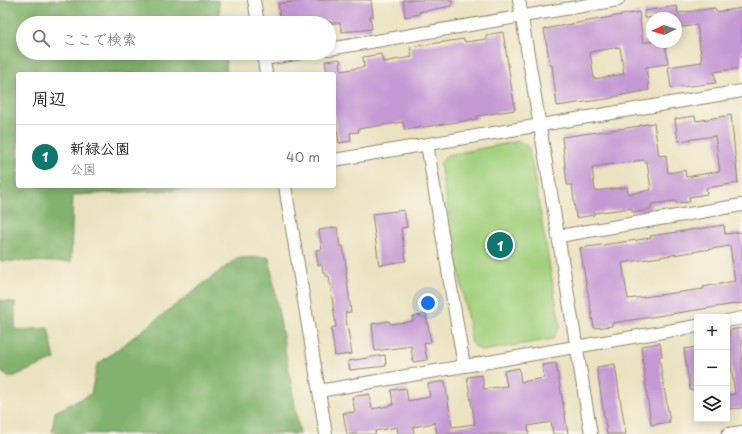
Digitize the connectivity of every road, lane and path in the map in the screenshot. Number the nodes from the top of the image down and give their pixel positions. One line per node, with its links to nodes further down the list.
1 (254, 0): 4 (street)
2 (519, 0): 5 (street)
3 (618, 0): 5 (street)
4 (257, 16)
5 (522, 17): 6 (street); 10 (street)
6 (336, 47)
7 (264, 60): 8 (street)
8 (266, 72)
9 (742, 91): 10 (street)
10 (539, 125): 11 (street); 15 (street)
11 (427, 144): 12 (street); 20 (street)
12 (336, 160)
13 (285, 188): 21 (street)
14 (742, 205): 15 (street)
15 (559, 236): 19 (street)
16 (742, 318): 17 (street)
17 (730, 320)
18 (694, 327): 19 (street)
19 (577, 347): 20 (street); 24 (street)
20 (464, 366): 21 (street)
21 (319, 391): 23 (street)
22 (742, 432): 25 (street)
23 (326, 434)
24 (591, 434)
25 (728, 434)

